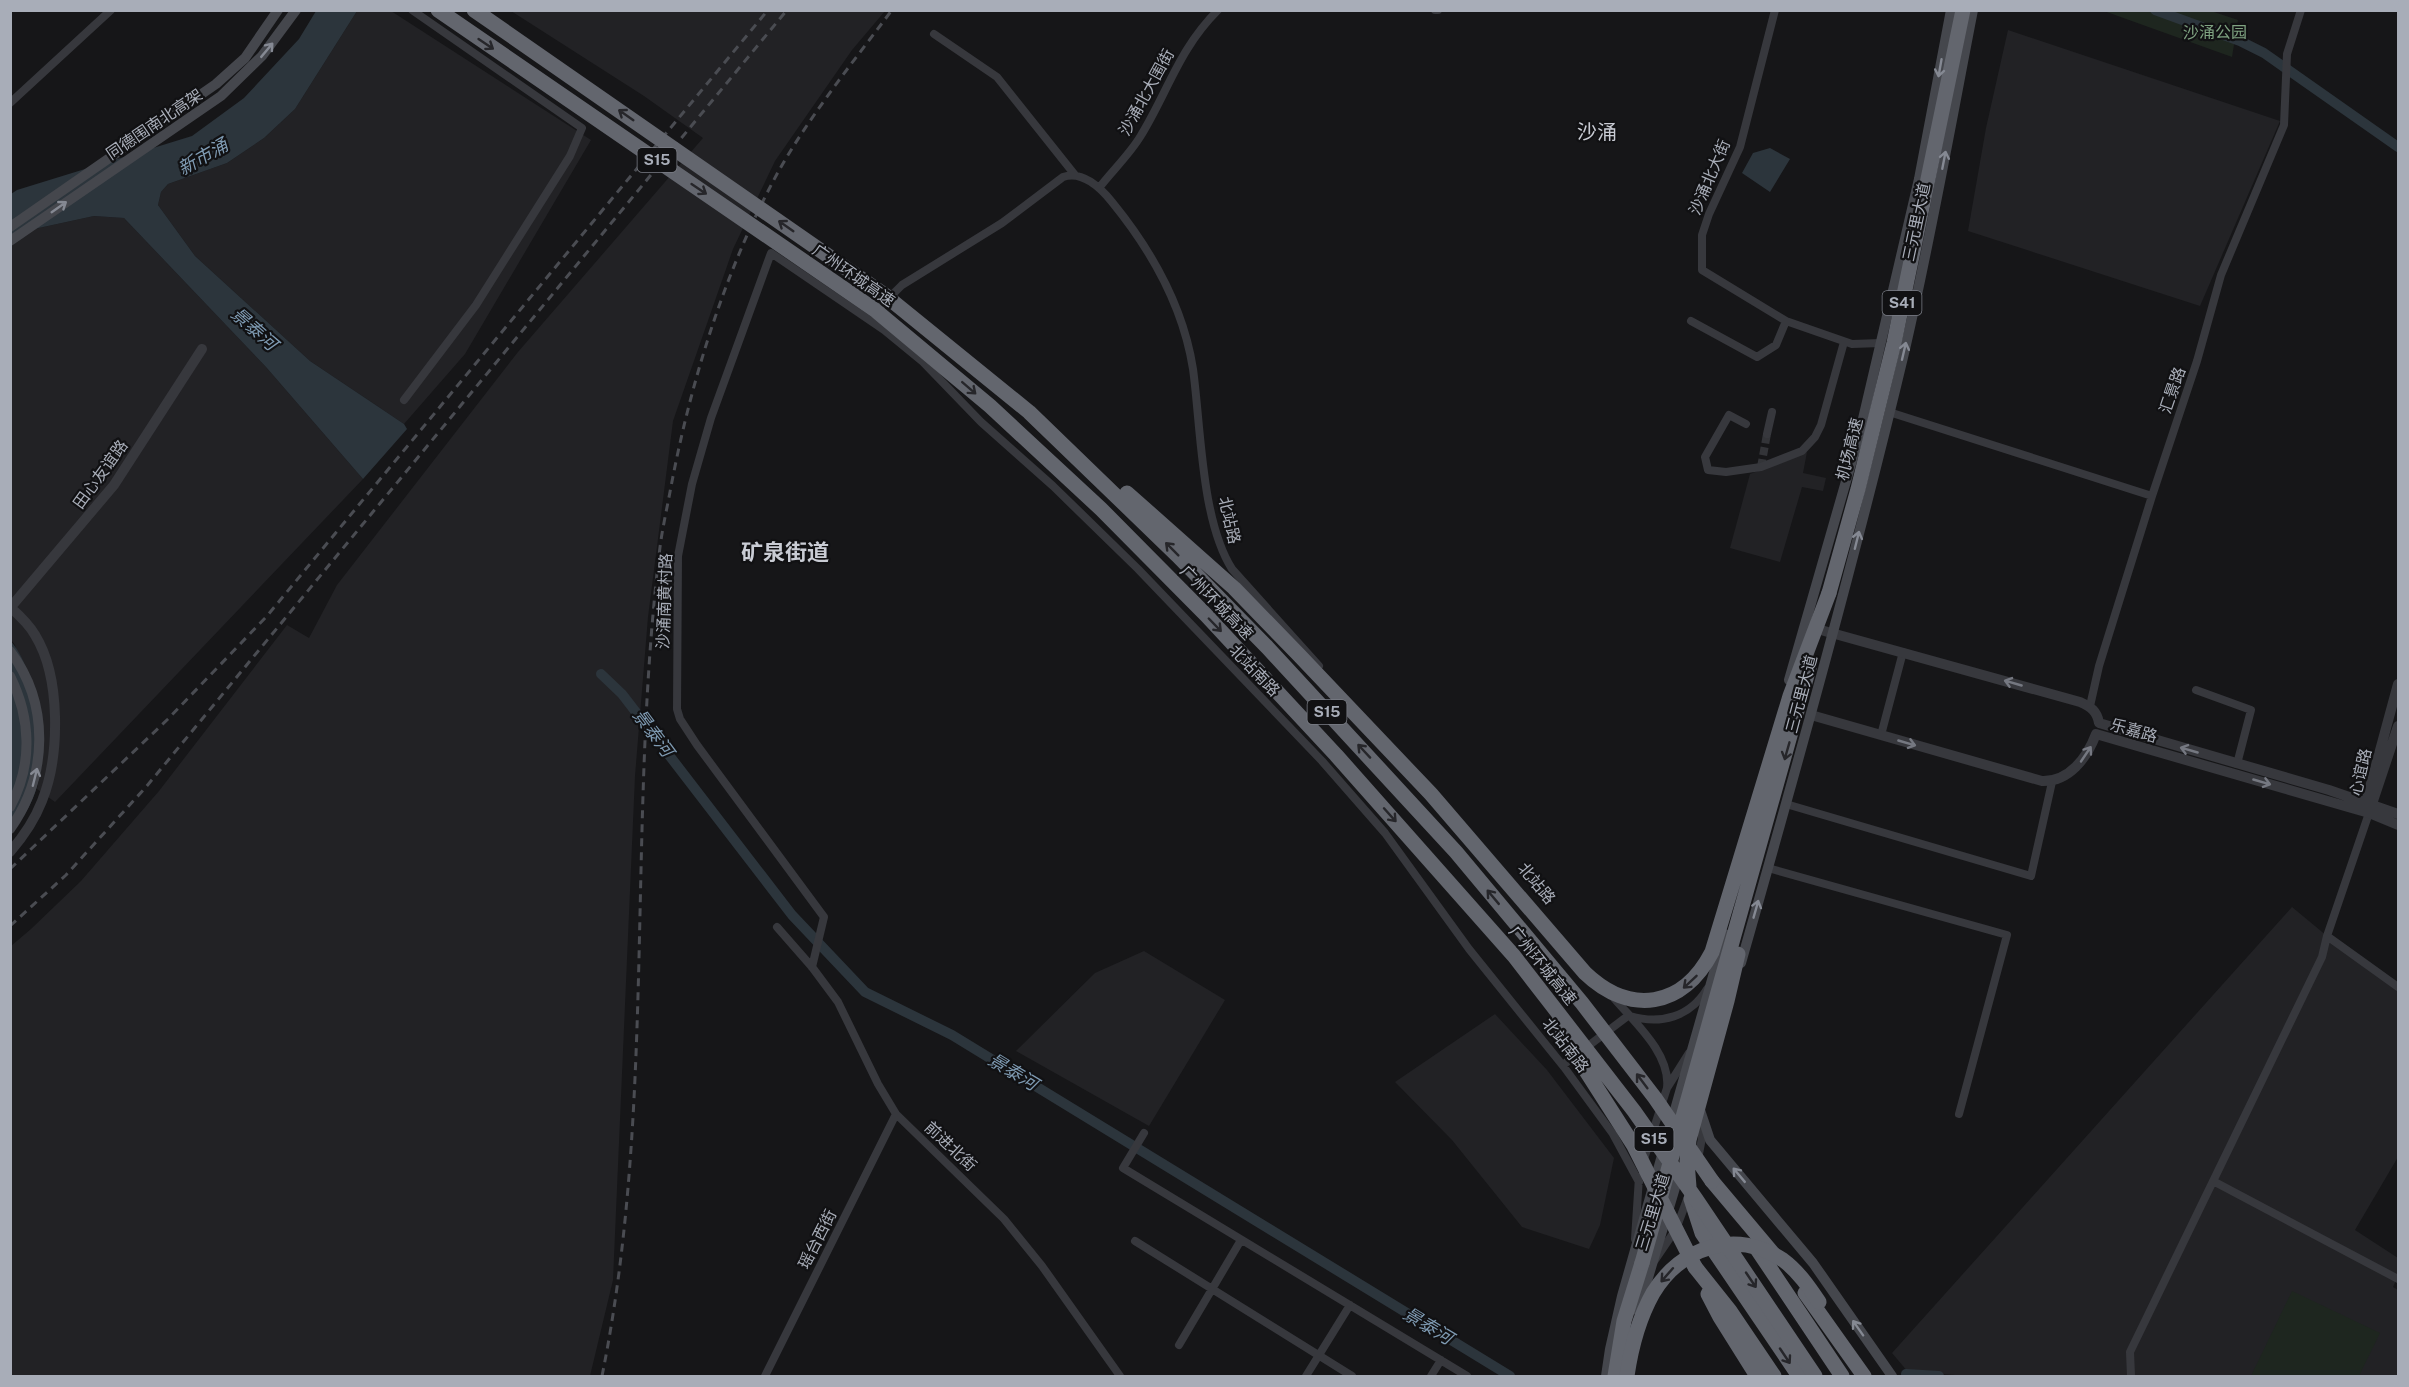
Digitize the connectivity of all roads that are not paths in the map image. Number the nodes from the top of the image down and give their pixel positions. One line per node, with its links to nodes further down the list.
1 (111, 10): 14 (street)
2 (278, 10): 17 (main road, 同德围南北高架)
3 (296, 10): 18 (main road, 同德围南北高架, one-way to 3)
4 (412, 10): 26 (street)
5 (438, 10): 58 (highway, 广州环城高速 / S15, one-way to 58, bridge)
6 (474, 10): 27 (highway, 广州环城高速 / S15, one-way to 6, bridge)
7 (1218, 10): 16 (street, 沙涌北大围街)
8 (1775, 10): 22 (street, 沙涌北大街)
9 (1951, 10): 24 (main road, 三元里大道, one-way to 24)
10 (1963, 10): 33 (highway, 机场高速 / S41)
11 (1973, 10): 29 (main road, 三元里大道, one-way to 11)
12 (2301, 10): 32 (street, 汇景路)
13 (934, 34): 15 (street)
14 (10, 103)
15 (1075, 174): 16 (street, 北站路); 20 (street)
16 (1099, 188): 64 (street, 北站路)
17 (10, 227)
18 (10, 241)
19 (771, 253): 20 (street, 北站南路); 61 (street, 沙涌南黄村路)
20 (868, 319): 66 (street, 北站南路)
21 (1691, 321): 22 (street)
22 (1786, 321): 23 (street, 沙涌北大街)
23 (1844, 342): 24 (street, 沙涌北大街); 30 (street)
24 (1881, 343): 33 (main road, 三元里大道)
25 (202, 349): 34 (street, 田心友谊路)
26 (404, 400)
27 (1029, 412): 33 (highway, one-way to 27, bridge); 72 (highway, 广州环城高速 / S15, one-way to 27, bridge)
28 (1772, 412): 31 (street)
29 (1889, 412): 32 (street); 33 (main road, 三元里大道, one-way to 29)
30 (1746, 424)
31 (1767, 434)
32 (2152, 496): 42 (street, 汇景路)
33 (1828, 594): 35 (main road, 三元里大道); 36 (main road, 三元里大道); 57 (highway, 机场高速 / S41, one-way to 57, bridge)
34 (11, 608): 55 (street)
35 (1804, 625): 36 (street); 62 (main road, 三元里大道)
36 (1833, 632): 38 (street); 43 (main road, 三元里大道)
37 (10, 651): 54 (main road, one-way to 37)
38 (1903, 652): 42 (street, one-way to 38); 46 (street)
39 (10, 676): 51 (main road)
40 (2398, 684): 50 (street, 心谊路)
41 (2196, 690): 47 (street)
42 (2090, 706): 45 (street, 乐嘉路)
43 (1811, 715): 46 (street); 49 (main road, 三元里大道)
44 (2398, 726): 50 (street, 心谊路)
45 (2097, 729): 47 (street, 乐嘉路, one-way to 45); 48 (street, 乐嘉路, one-way to 45); 50 (street, 乐嘉路, one-way to 50)
46 (1881, 735): 48 (street, one-way to 48)
47 (2237, 764): 50 (street, 乐嘉路)
48 (2052, 782): 49 (street)
49 (1786, 804): 56 (main road, 三元里大道)
50 (2370, 806): 52 (street, 乐嘉路); 53 (street, 乐嘉路); 60 (street)
51 (10, 807)
52 (2398, 814)
53 (2398, 825)
54 (10, 829)
55 (10, 852)
56 (1768, 868): 68 (main road, 三元里大道, one-way to 56); 70 (street)
57 (1747, 892): 93 (highway, bridge); 97 (highway, one-way to 97, bridge)
58 (1478, 914): 79 (highway, bridge); 98 (highway, 广州环城高速 / S15, one-way to 98, bridge)
59 (777, 927): 61 (street, 前进北街)
60 (2327, 936): 63 (street); 73 (street)
61 (812, 967): 69 (street, 前进北街)
62 (1713, 978): 64 (street); 65 (main road, 三元里大道)
63 (2398, 987)
64 (1629, 1015): 66 (street); 67 (street, 北站路)
65 (1694, 1045): 67 (street); 77 (main road, 三元里大道)
66 (1563, 1065): 74 (street, 北站南路)
67 (1667, 1088): 74 (street)
68 (1699, 1107): 78 (main road, 三元里大道); 78 (street); 102 (main road, one-way to 68)
69 (896, 1114): 86 (street, 瑶台西街); 87 (street, 前进北街)
70 (1959, 1114)
71 (1144, 1133): 75 (street)
72 (1712, 1181): 99 (highway, 广州环城高速 / S15, bridge); 100 (highway, bridge)
73 (2213, 1181): 80 (street); 103 (street)
74 (1639, 1182): 77 (street)
75 (1241, 1240): 81 (street); 82 (street)
76 (1135, 1241): 81 (street)
77 (1635, 1251): 92 (main road, 三元里大道)
78 (1651, 1265): 94 (main road, 三元里大道)
79 (1695, 1268): 95 (highway); 96 (highway)
80 (2398, 1279)
81 (1212, 1289): 83 (street); 84 (street)
82 (1350, 1305): 84 (street); 85 (street)
83 (1179, 1345)
84 (1318, 1356): 88 (street); 89 (street)
85 (1440, 1360): 90 (street); 91 (street)
86 (765, 1377)
87 (1120, 1377)
88 (1306, 1377)
89 (1352, 1377)
90 (1431, 1377)
91 (1467, 1377)
92 (1606, 1377)
93 (1615, 1377)
94 (1627, 1377): 101 (highway, one-way to 94, bridge)
95 (1757, 1377)
96 (1774, 1377)
97 (1798, 1377)
98 (1815, 1377)
99 (1842, 1377)
100 (1864, 1377)
101 (1872, 1377)
102 (1892, 1377)
103 (2131, 1377)

